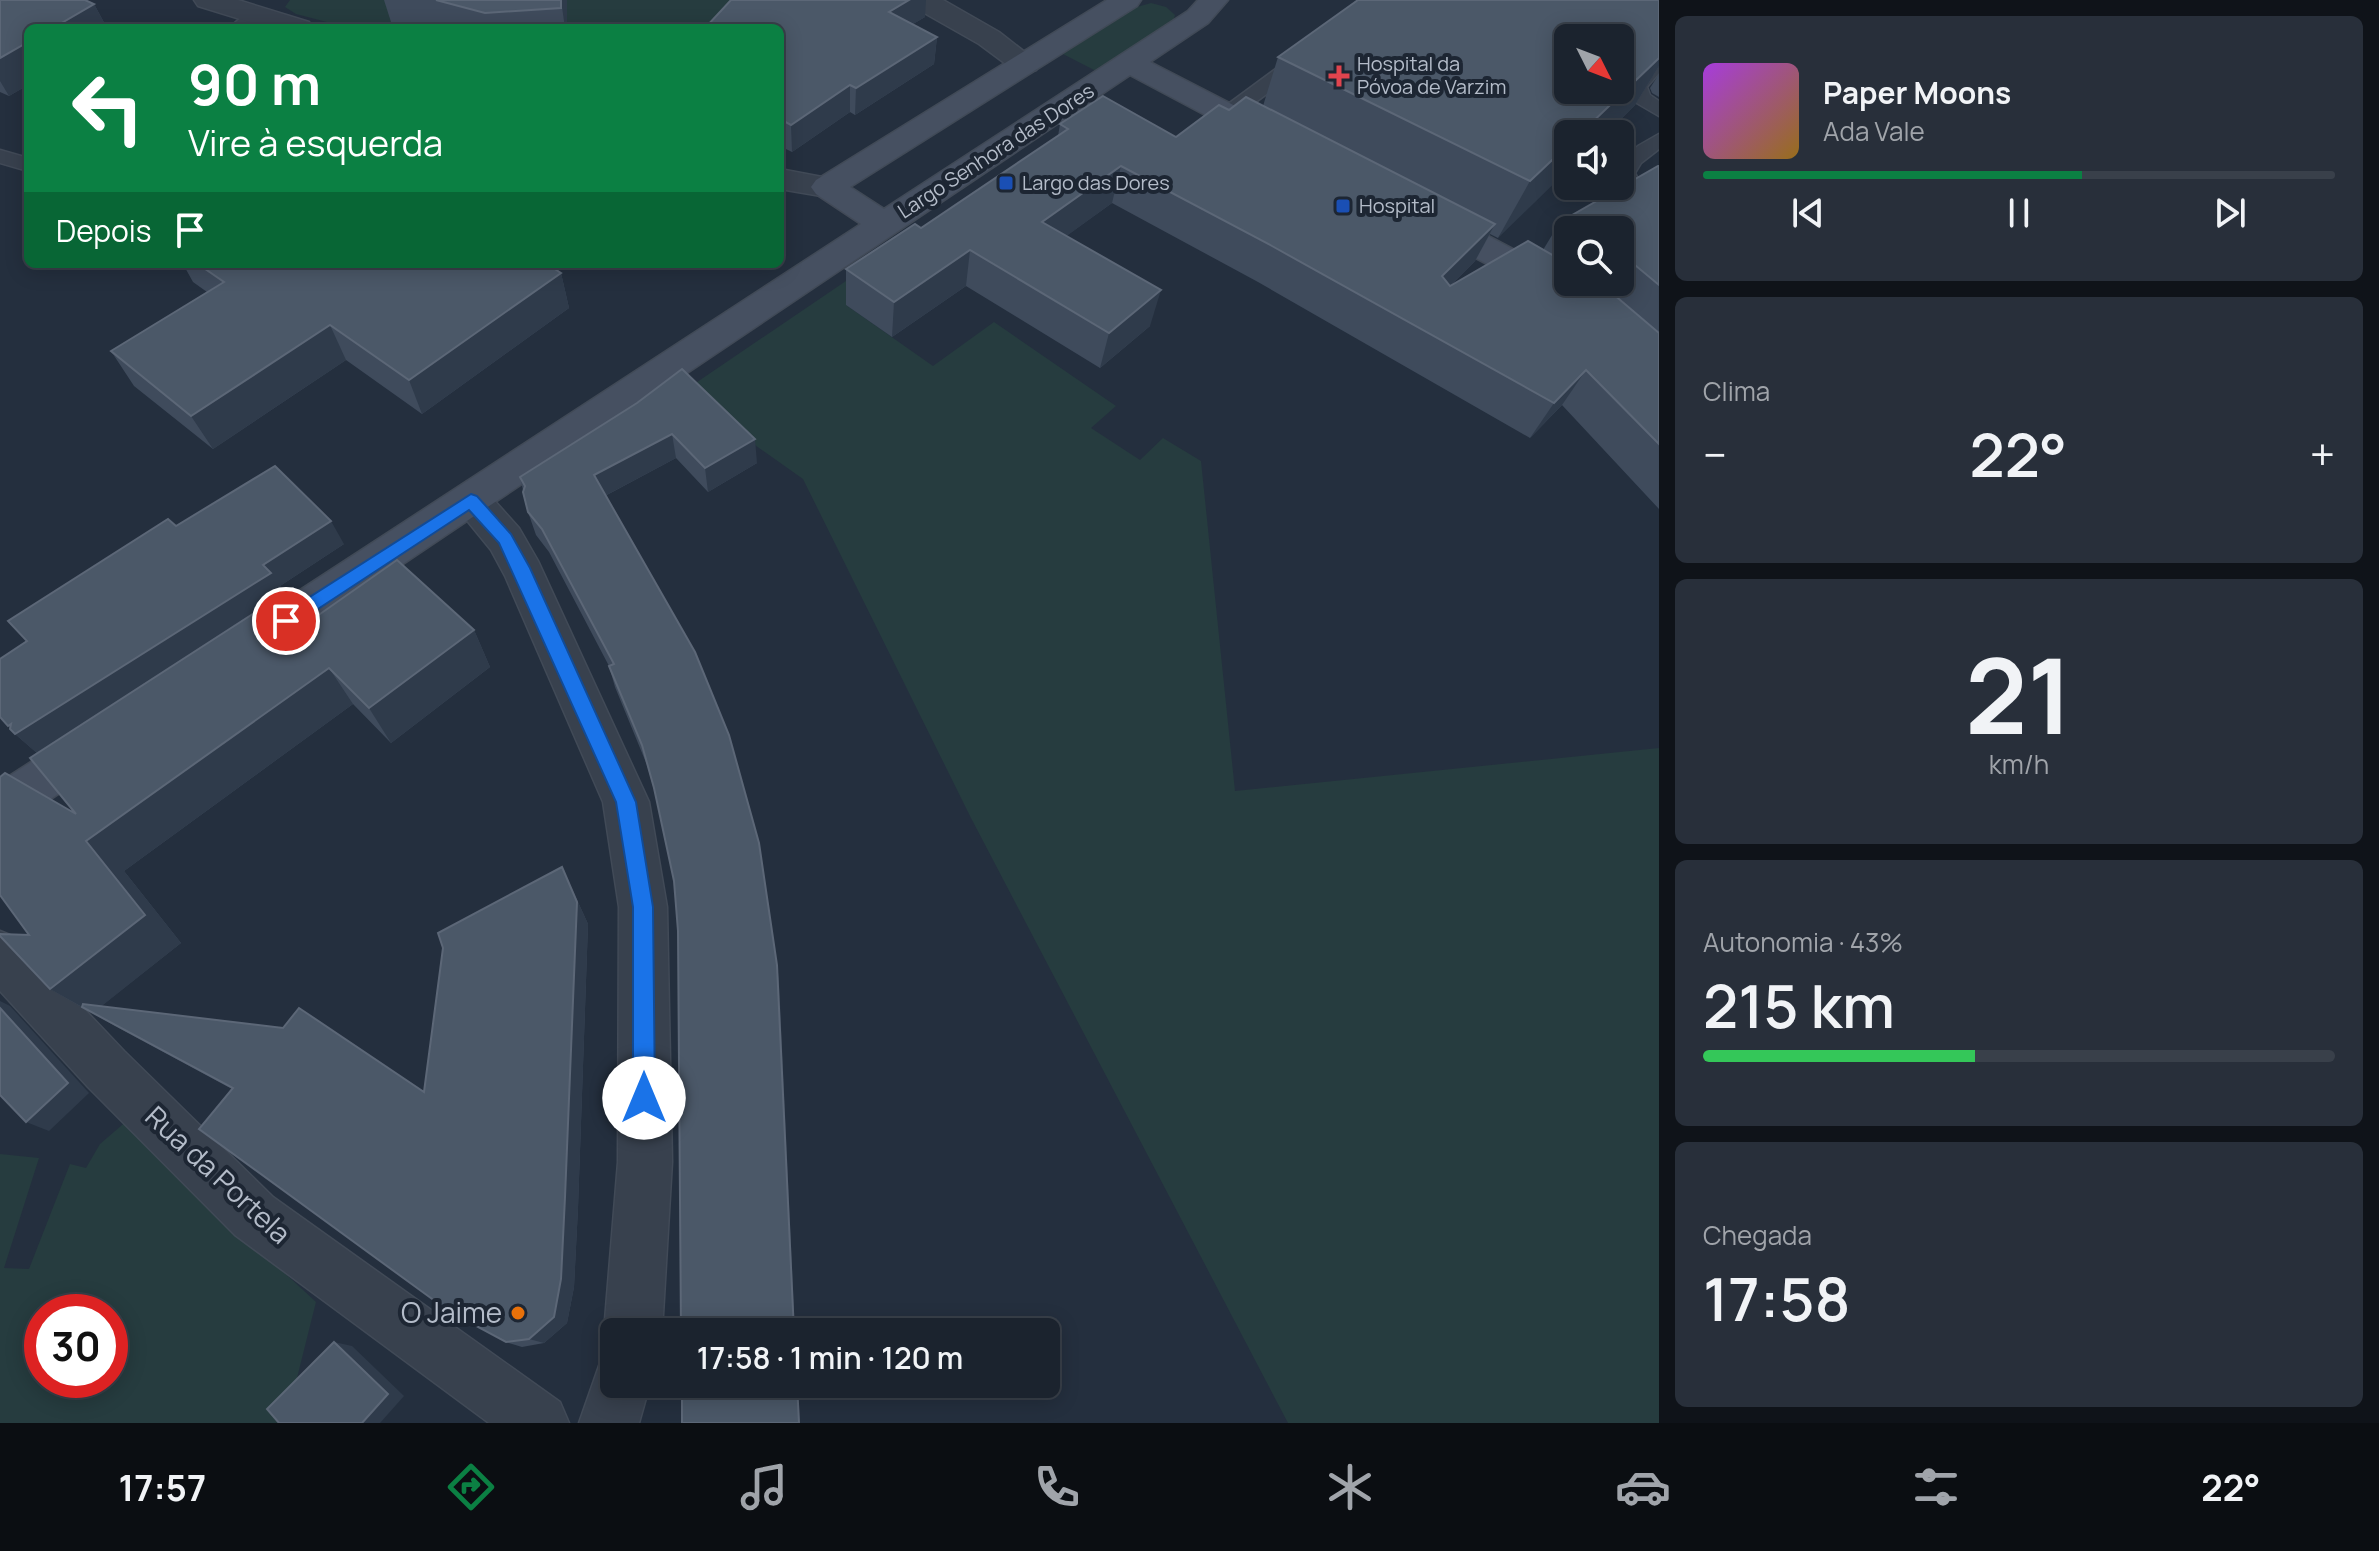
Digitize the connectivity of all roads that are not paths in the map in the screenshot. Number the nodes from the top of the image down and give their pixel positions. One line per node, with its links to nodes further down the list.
1 (208, 0): 7 (street)
2 (922, 0): 11 (street)
3 (1127, 0): 11 (main road)
4 (1192, 0): 5 (main road)
5 (1207, 0)
6 (1214, 0): 10 (main road, Largo Senhora das Dores)
7 (256, 14): 8 (street)
8 (287, 24)
9 (1316, 48): 14 (lane)
10 (1129, 63): 14 (main road); 23 (main road, Largo Senhora das Dores)
11 (1025, 64): 20 (main road)
12 (1659, 64): 13 (lane)
13 (1659, 110)
14 (1227, 114): 16 (main road)
15 (1659, 140): 22 (lane)
16 (1297, 150)
17 (0, 156): 18 (lane)
18 (24, 164)
19 (784, 180): 20 (street)
20 (827, 187): 23 (main road, Largo Senhora das Dores)
21 (1395, 201): 24 (main road)
22 (1659, 206)
23 (884, 224): 25 (main road)
24 (1575, 298)
25 (471, 501): 26 (main road); 30 (street)
26 (233, 656)
27 (127, 724): 28 (main road)
28 (0, 807)
29 (0, 955): 32 (street, Rua da Portela)
30 (634, 1318)
31 (617, 1398): 33 (street)
32 (539, 1423)
33 (609, 1423)

